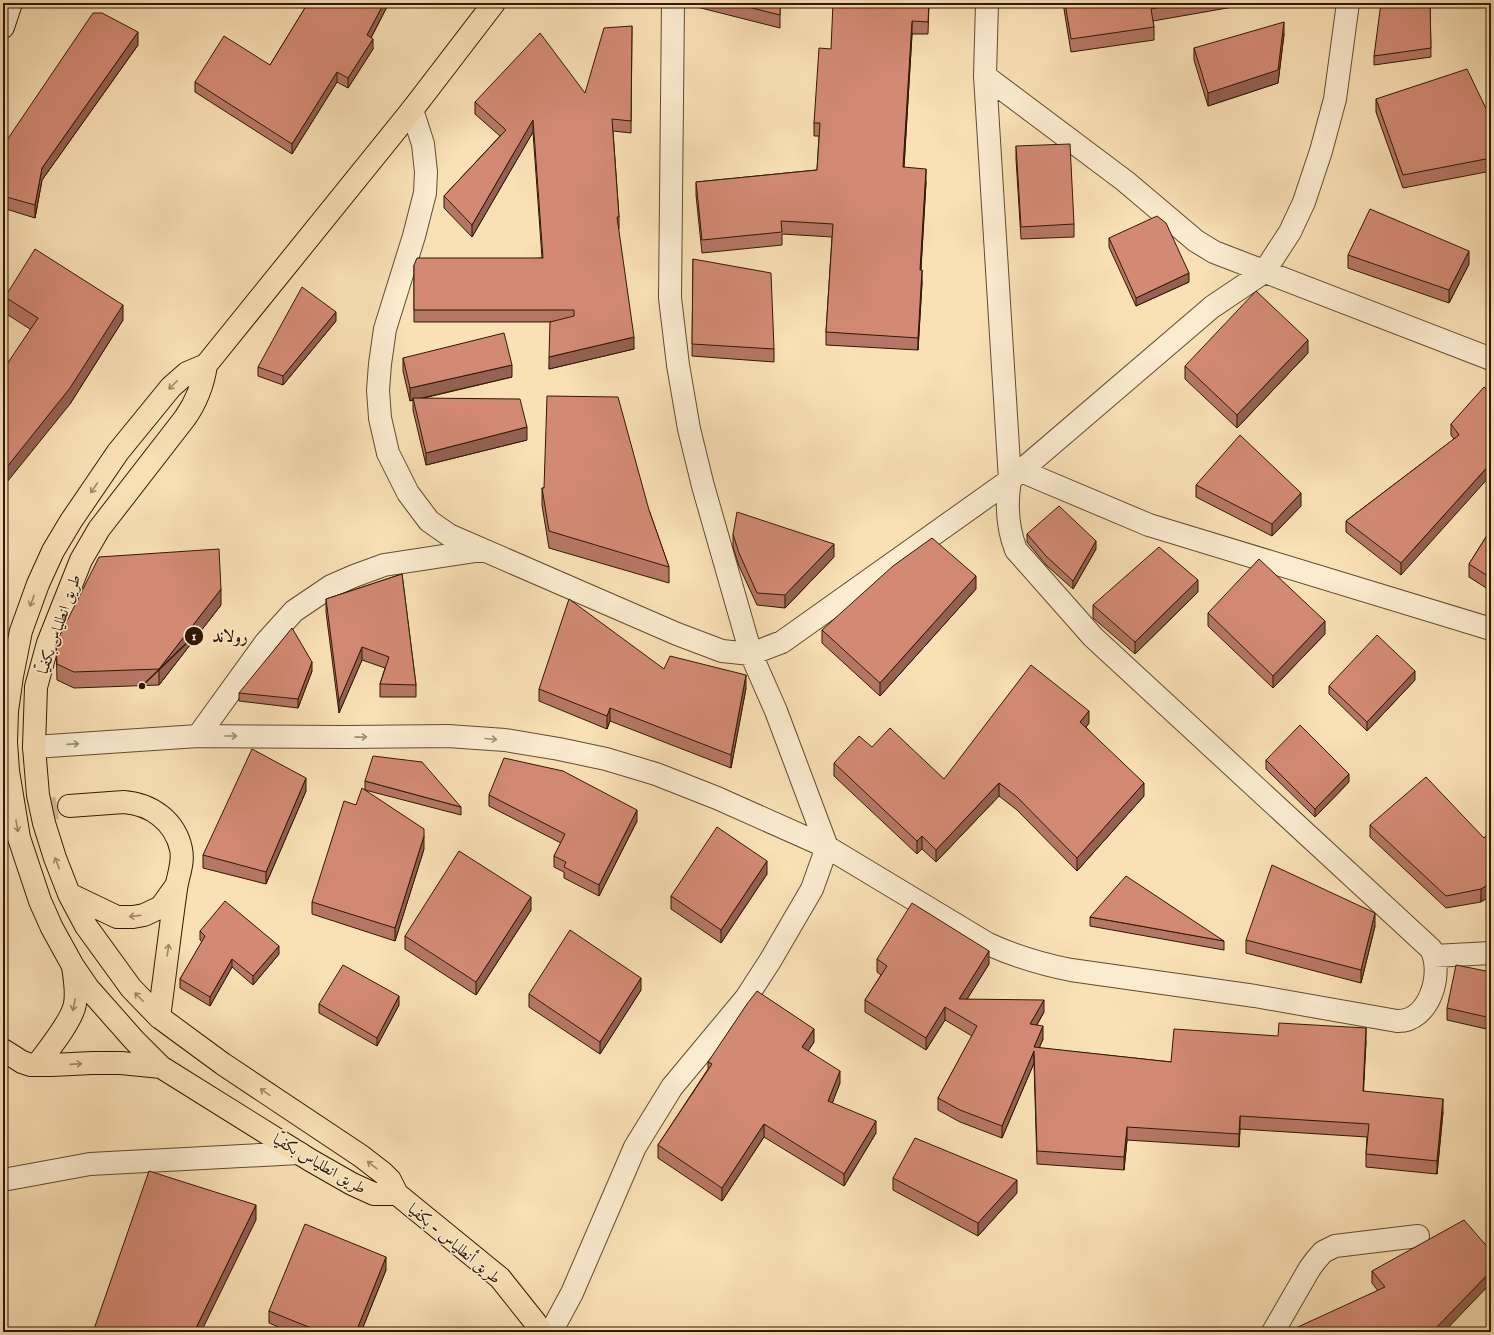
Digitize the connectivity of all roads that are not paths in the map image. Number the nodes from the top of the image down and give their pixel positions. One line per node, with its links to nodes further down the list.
1 (494, 3): 6 (highway)
2 (673, 3): 13 (street)
3 (987, 3): 5 (street)
4 (1348, 3): 7 (street)
5 (985, 76): 7 (street); 10 (street)
6 (412, 110): 9 (highway); 11 (street)
7 (1264, 272): 8 (street); 10 (street)
8 (1491, 359)
9 (206, 365): 15 (highway, طريق انطلياس بكفيّا); 22 (highway, طريق انطلياس بكفيّا, one-way to 22)
10 (1016, 475): 12 (street); 13 (street); 21 (street)
11 (482, 550): 13 (street); 14 (street)
12 (1491, 629)
13 (751, 654): 17 (street)
14 (198, 736): 15 (street, one-way to 14); 17 (street, one-way to 17)
15 (34, 747): 19 (highway, طريق انطلياس بكفيّا, one-way to 15)
16 (69, 806): 18 (highway)
17 (827, 847): 21 (street); 32 (street)
18 (176, 886): 19 (highway, one-way to 19); 23 (highway, one-way to 18)
19 (69, 894): 23 (highway, طريق انطلياس بكفيّا, one-way to 19)
20 (1491, 953): 21 (street)
21 (1434, 956)
22 (73, 966): 25 (highway, one-way to 25); 26 (highway, طريق انطلياس بكفيّا)
23 (159, 1016): 29 (highway, طريق انطلياس بكفيّا, one-way to 23)
24 (3, 1050): 25 (highway)
25 (37, 1065): 26 (highway, one-way to 26)
26 (161, 1067): 27 (highway, طريق انطلياس بكفيّا)
27 (299, 1153): 28 (street); 29 (highway, طريق انطلياس بكفيّا)
28 (3, 1180)
29 (397, 1194): 31 (highway, طريق أنطلياس - بكفيا)
30 (1418, 1236): 33 (street)
31 (542, 1332)
32 (551, 1332)
33 (1273, 1332)

